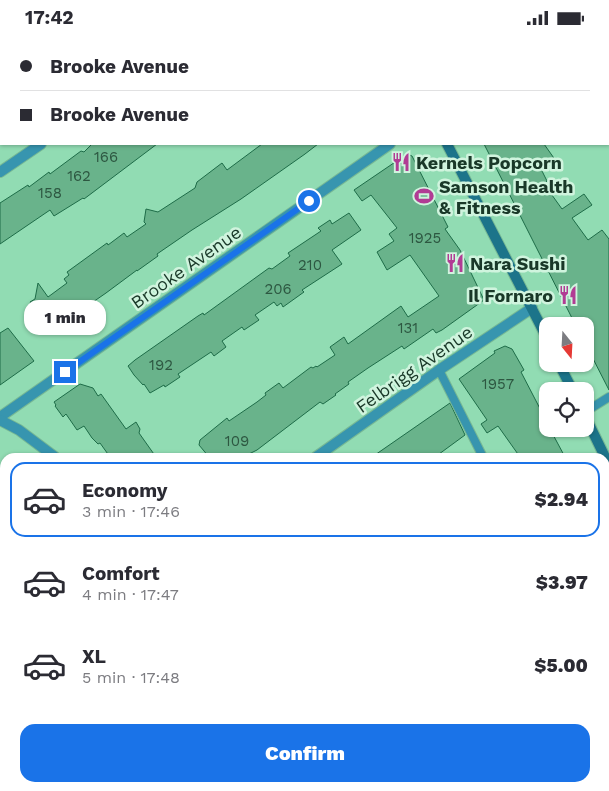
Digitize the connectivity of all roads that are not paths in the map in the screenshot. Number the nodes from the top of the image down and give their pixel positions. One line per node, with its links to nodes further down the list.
1 (40, 145): 4 (street)
2 (389, 145): 10 (street, Brooke Avenue)
3 (448, 145): 5 (main road)
4 (0, 172)
5 (532, 308): 6 (main road); 7 (street, Felbrigg Avenue)
6 (539, 322)
7 (440, 370): 13 (street, Felbrigg Avenue); 14 (lane)
8 (609, 397): 9 (lane)
9 (594, 406)
10 (0, 418): 12 (street)
11 (594, 434): 15 (main road)
12 (50, 453)
13 (322, 453)
14 (481, 453)
15 (604, 453)

